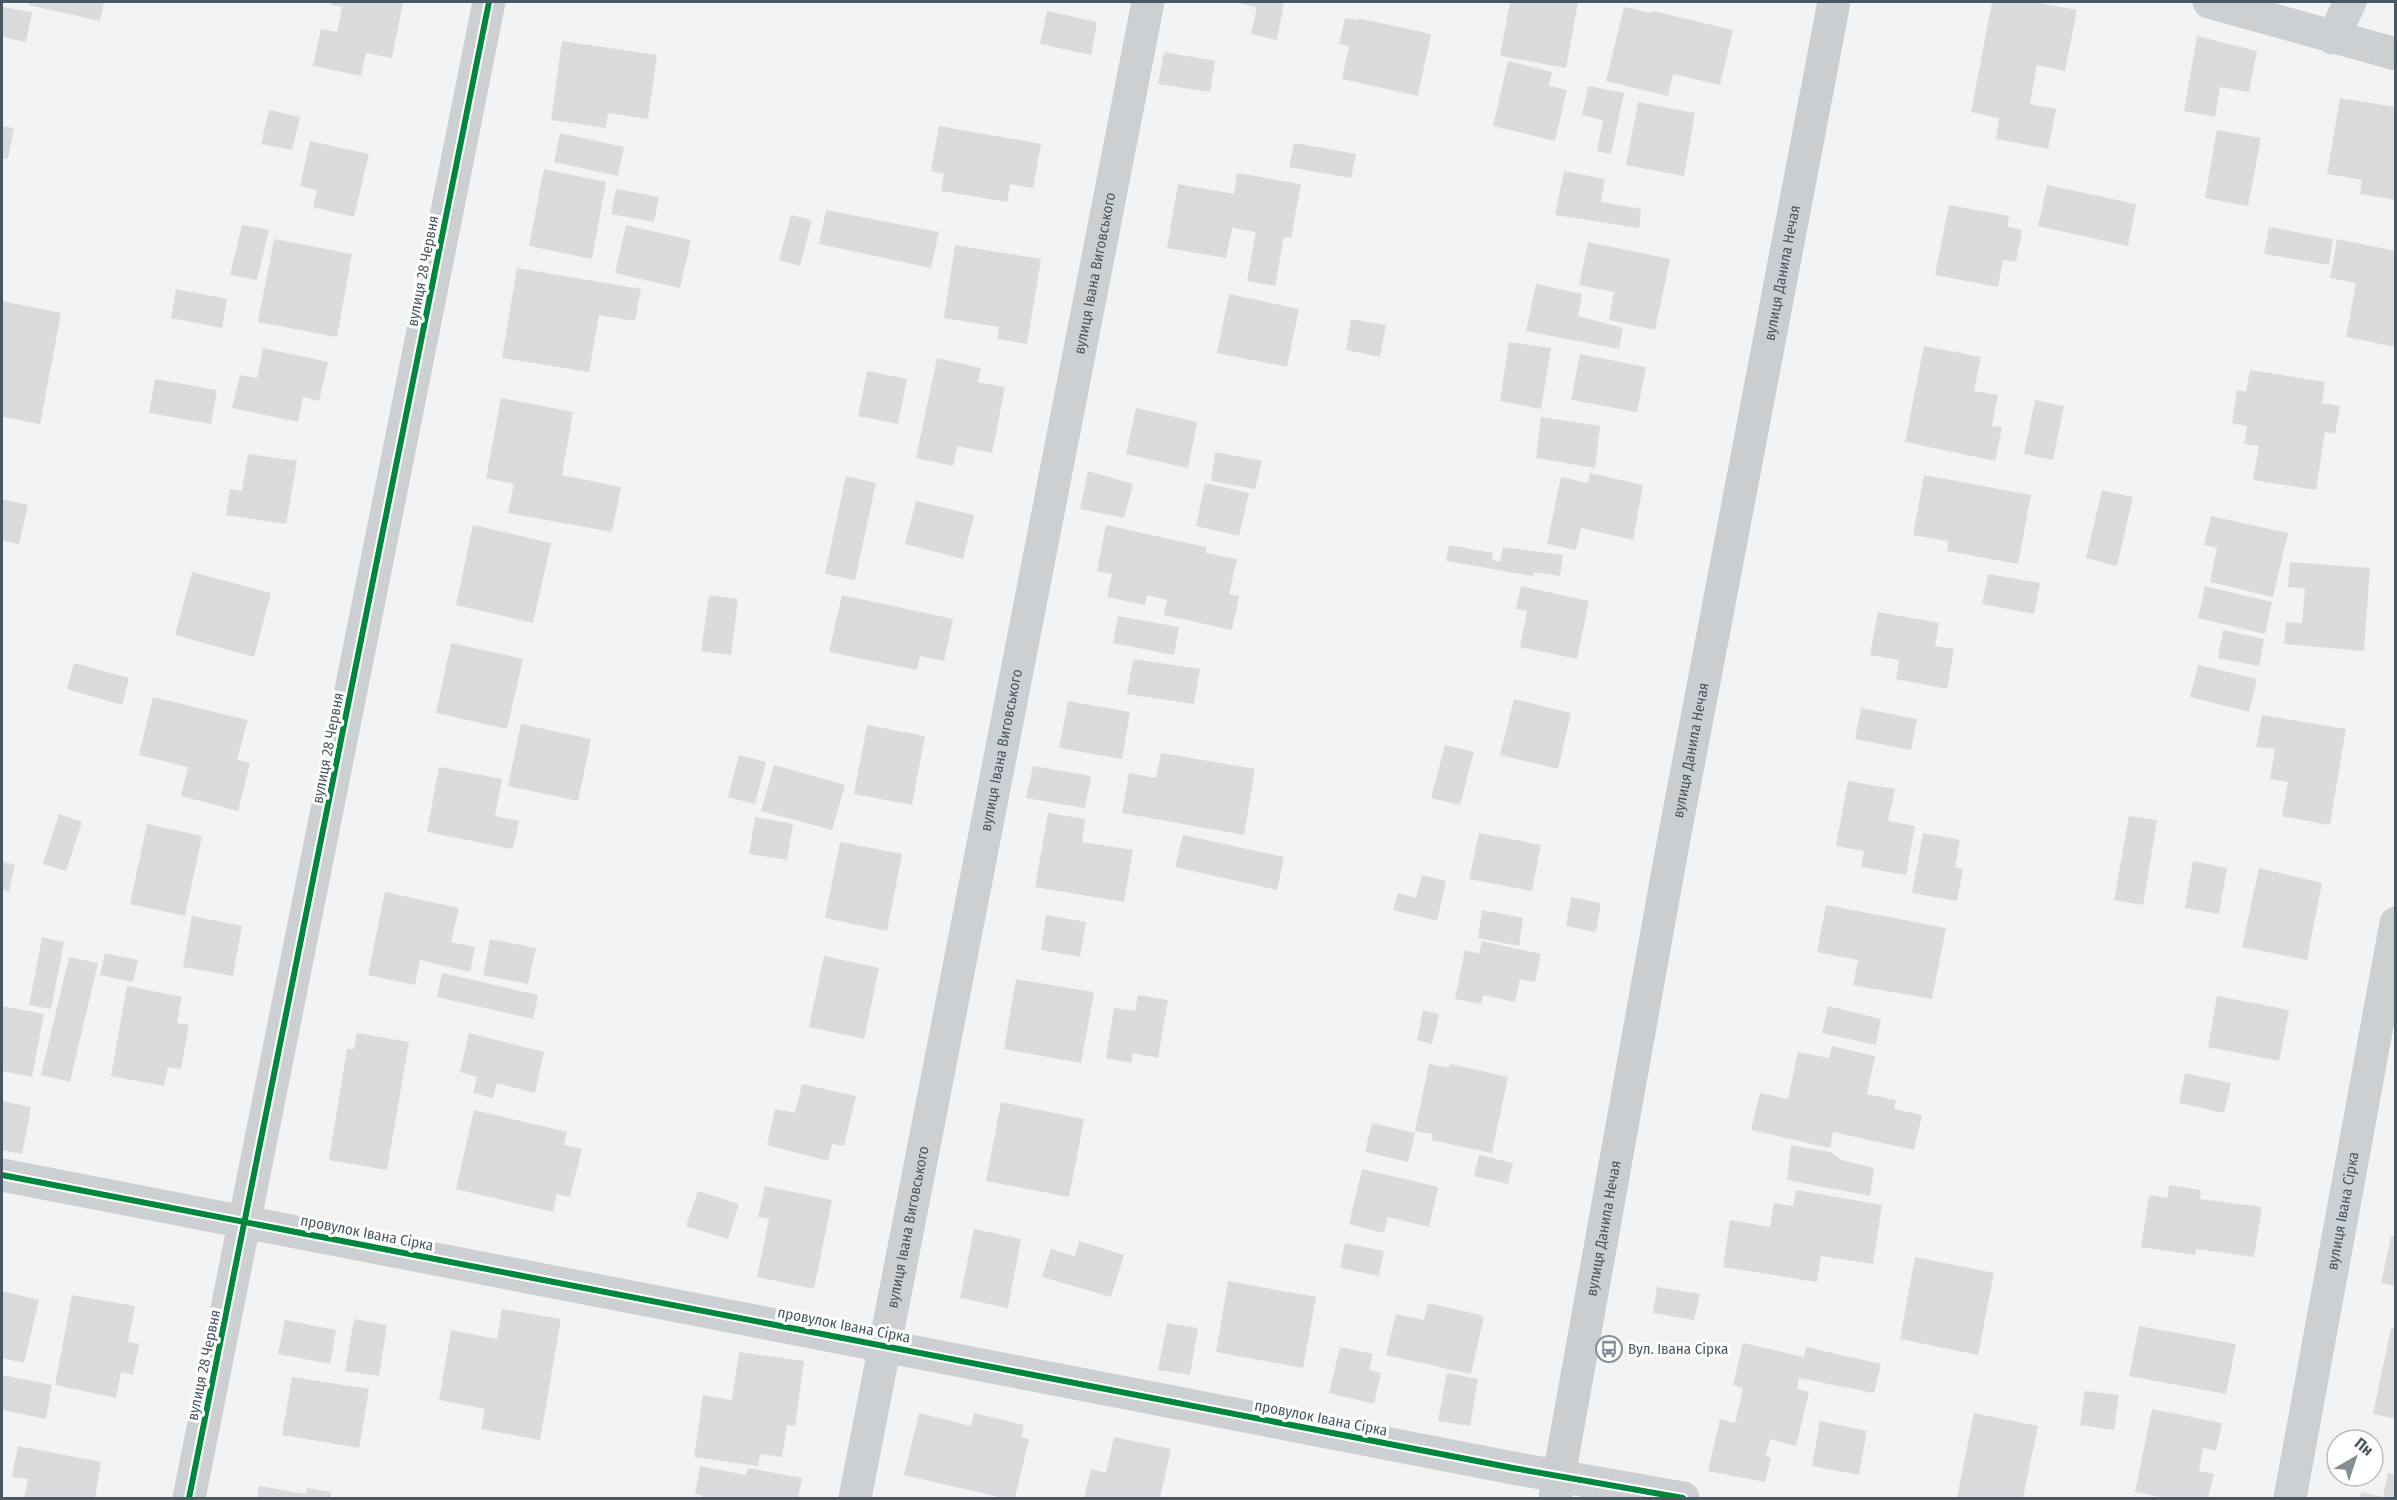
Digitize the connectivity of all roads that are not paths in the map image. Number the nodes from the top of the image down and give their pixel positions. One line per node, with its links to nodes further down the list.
1 (489, 2): 10 (street, вулиця 28 Червня)
2 (1148, 2): 11 (street, вулиця Івана Виговського)
3 (1834, 2): 12 (main road, вулиця Данила Нечая)
4 (2209, 2): 6 (street)
5 (2350, 2): 6 (street)
6 (2333, 38): 7 (street)
7 (2396, 54)
8 (2396, 923): 16 (street, вулиця Івана Сірка)
9 (2, 1175): 10 (street, провулок Івана Сірка)
10 (246, 1221): 11 (street, провулок Івана Сірка); 13 (street, вулиця 28 Червня)
11 (885, 1345): 12 (street, провулок Івана Сірка); 14 (street, вулиця Івана Виговського)
12 (1557, 1487): 15 (street, провулок Івана Сірка)
13 (189, 1498)
14 (855, 1498)
15 (1683, 1498)
16 (2290, 1498)

